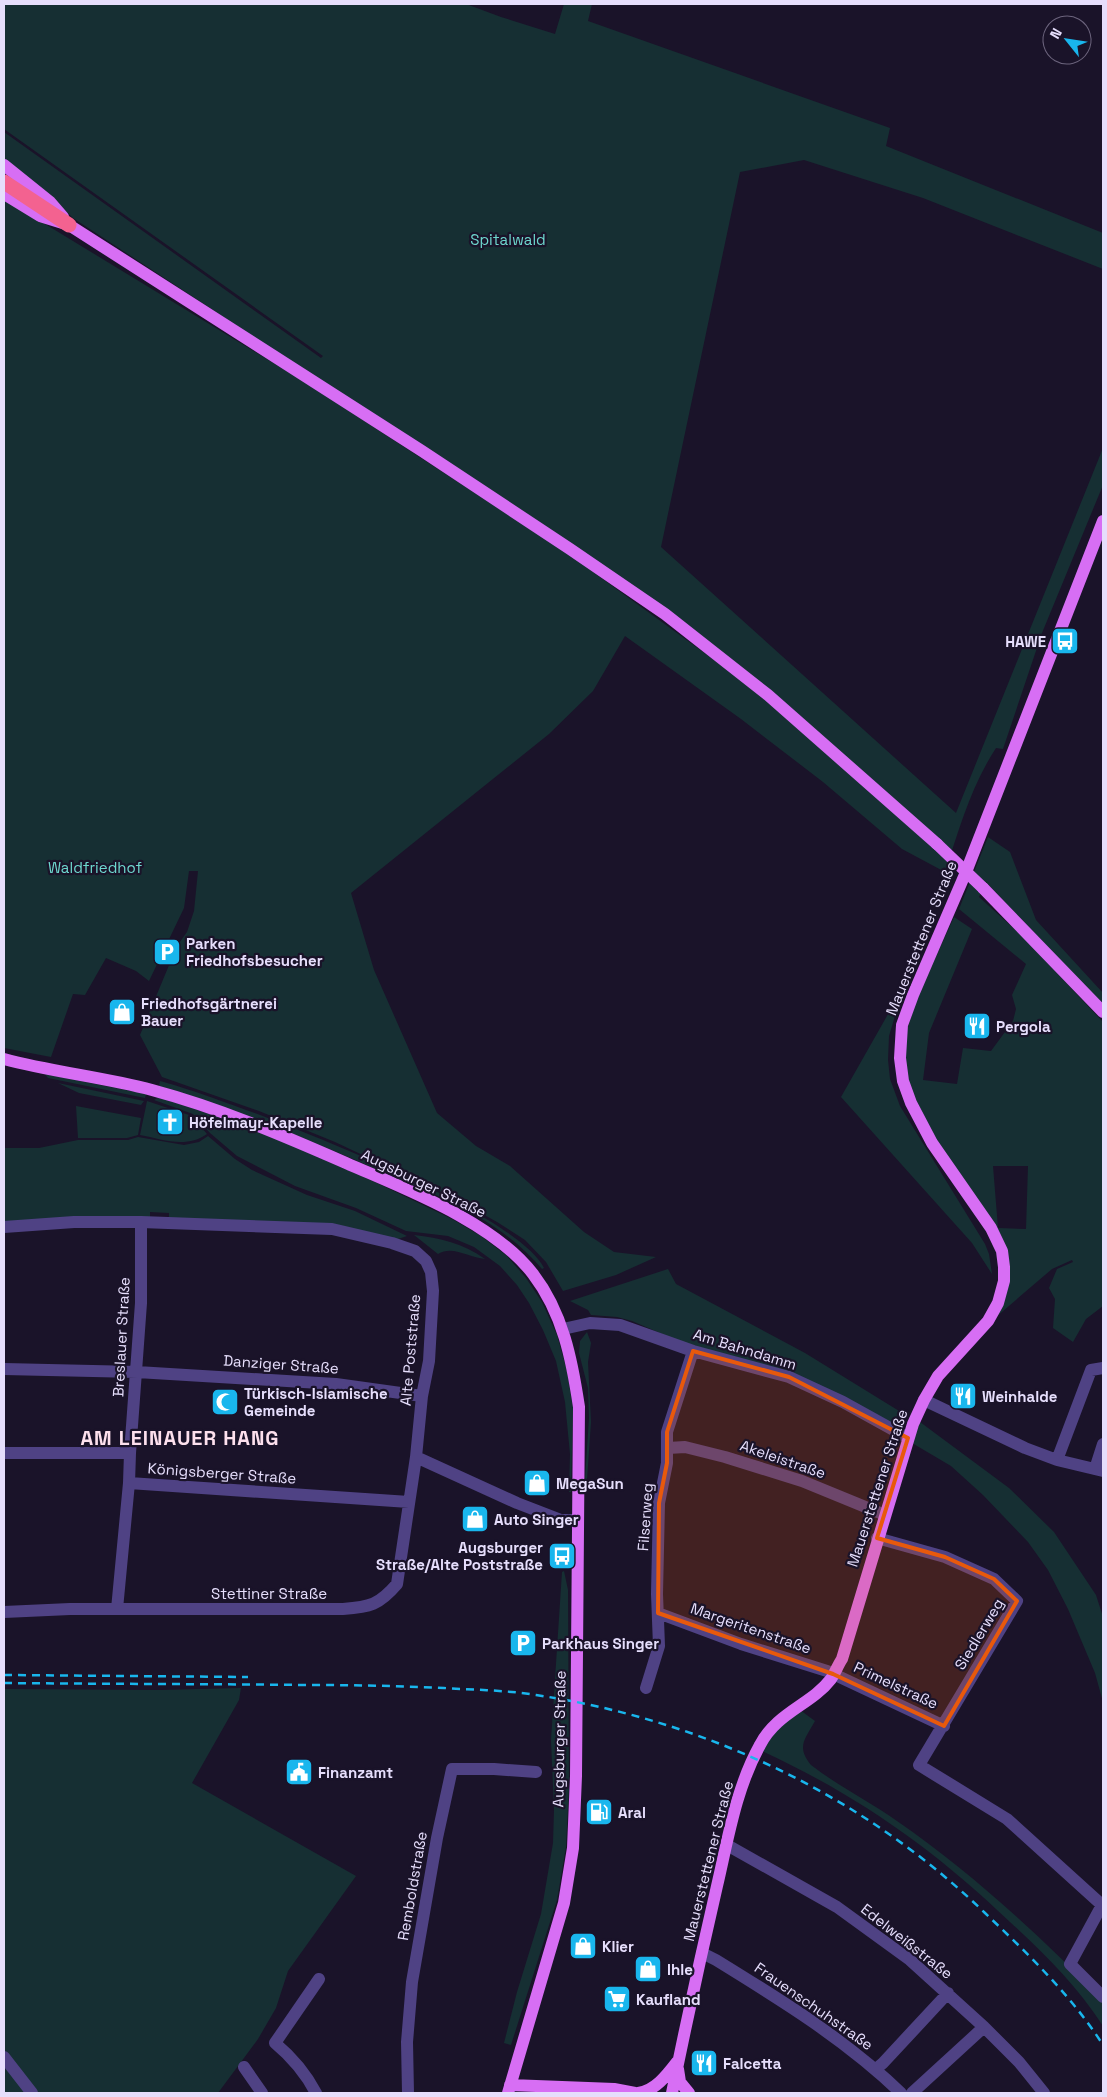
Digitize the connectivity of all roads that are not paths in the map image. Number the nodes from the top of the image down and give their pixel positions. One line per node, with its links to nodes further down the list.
1 (4, 165): 4 (main road)
2 (4, 182): 4 (highway)
3 (4, 194): 4 (main road)
4 (69, 225): 6 (main road, bridge)
5 (1103, 521): 16 (main road, Mauerstettener Straße)
6 (1103, 1012)
7 (4, 1059): 10 (main road, Augsburger Straße)
8 (141, 1222): 9 (street, Alte Poststraße); 14 (street, Breslauer Straße); 15 (street, Alte Poststraße)
9 (4, 1227)
10 (563, 1329): 11 (street, Am Bahndamm); 28 (main road, Augsburger Straße)
11 (693, 1351): 17 (street, Am Bahndamm); 19 (street, Filserweg)
12 (1102, 1365): 23 (street)
13 (4, 1368): 14 (street, Danziger Straße)
14 (137, 1372): 15 (street, Danziger Straße); 21 (street, Breslauer Straße)
15 (422, 1396): 22 (street, Alte Poststraße)
16 (924, 1400): 17 (main road, Mauerstettener Straße); 23 (street)
17 (908, 1438): 27 (main road, Mauerstettener Straße)
18 (1103, 1444): 24 (street)
19 (668, 1448): 27 (street, Akeleistraße); 32 (street, Filserweg)
20 (4, 1453): 21 (street, Königsberger Straße)
21 (130, 1453): 25 (street, Königsberger Straße)
22 (416, 1457): 26 (street, Stettiner Straße); 28 (street)
23 (1058, 1460): 24 (street)
24 (1099, 1470)
25 (129, 1483): 26 (street, Königsberger Straße); 30 (street)
26 (409, 1502): 30 (street, Stettiner Straße)
27 (884, 1515): 29 (main road, Mauerstettener Straße)
28 (577, 1520): 47 (main road, Augsburger Straße)
29 (878, 1538): 33 (main road, Mauerstettener Straße); 35 (street, Siedlerweg)
30 (117, 1609): 31 (street, Stettiner Straße)
31 (4, 1612)
32 (658, 1613): 33 (street, Margeritenstraße); 34 (street, Filserweg)
33 (834, 1674): 35 (street, Primelstraße); 37 (main road, Mauerstettener Straße)
34 (646, 1688)
35 (944, 1726): 41 (street, Siedlerweg)
36 (536, 1772): 52 (street, Remboldstraße)
37 (727, 1845): 38 (main road, Mauerstettener Straße); 40 (street, Edelweißstraße)
38 (702, 1953): 44 (main road, Mauerstettener Straße); 46 (street, Frauenschuhstraße)
39 (319, 1979): 51 (street)
40 (948, 1993): 42 (street, Edelweißstraße); 46 (street)
41 (1103, 1997)
42 (984, 2027): 57 (street); 58 (street, Edelweißstraße)
43 (4, 2057): 49 (street)
44 (678, 2064): 53 (main road, Mauerstettener Straße); 54 (main road, Mauerstettener Straße); 55 (main road)
45 (244, 2067): 50 (street)
46 (876, 2069): 56 (street, Frauenschuhstraße)
47 (509, 2089): 48 (main road, Mauerstettener Straße)
48 (577, 2090): 53 (main road, Mauerstettener Straße)
49 (32, 2093)
50 (262, 2093)
51 (316, 2093)
52 (408, 2093)
53 (636, 2093)
54 (672, 2093)
55 (688, 2093)
56 (901, 2093)
57 (912, 2093)
58 (1044, 2093)

